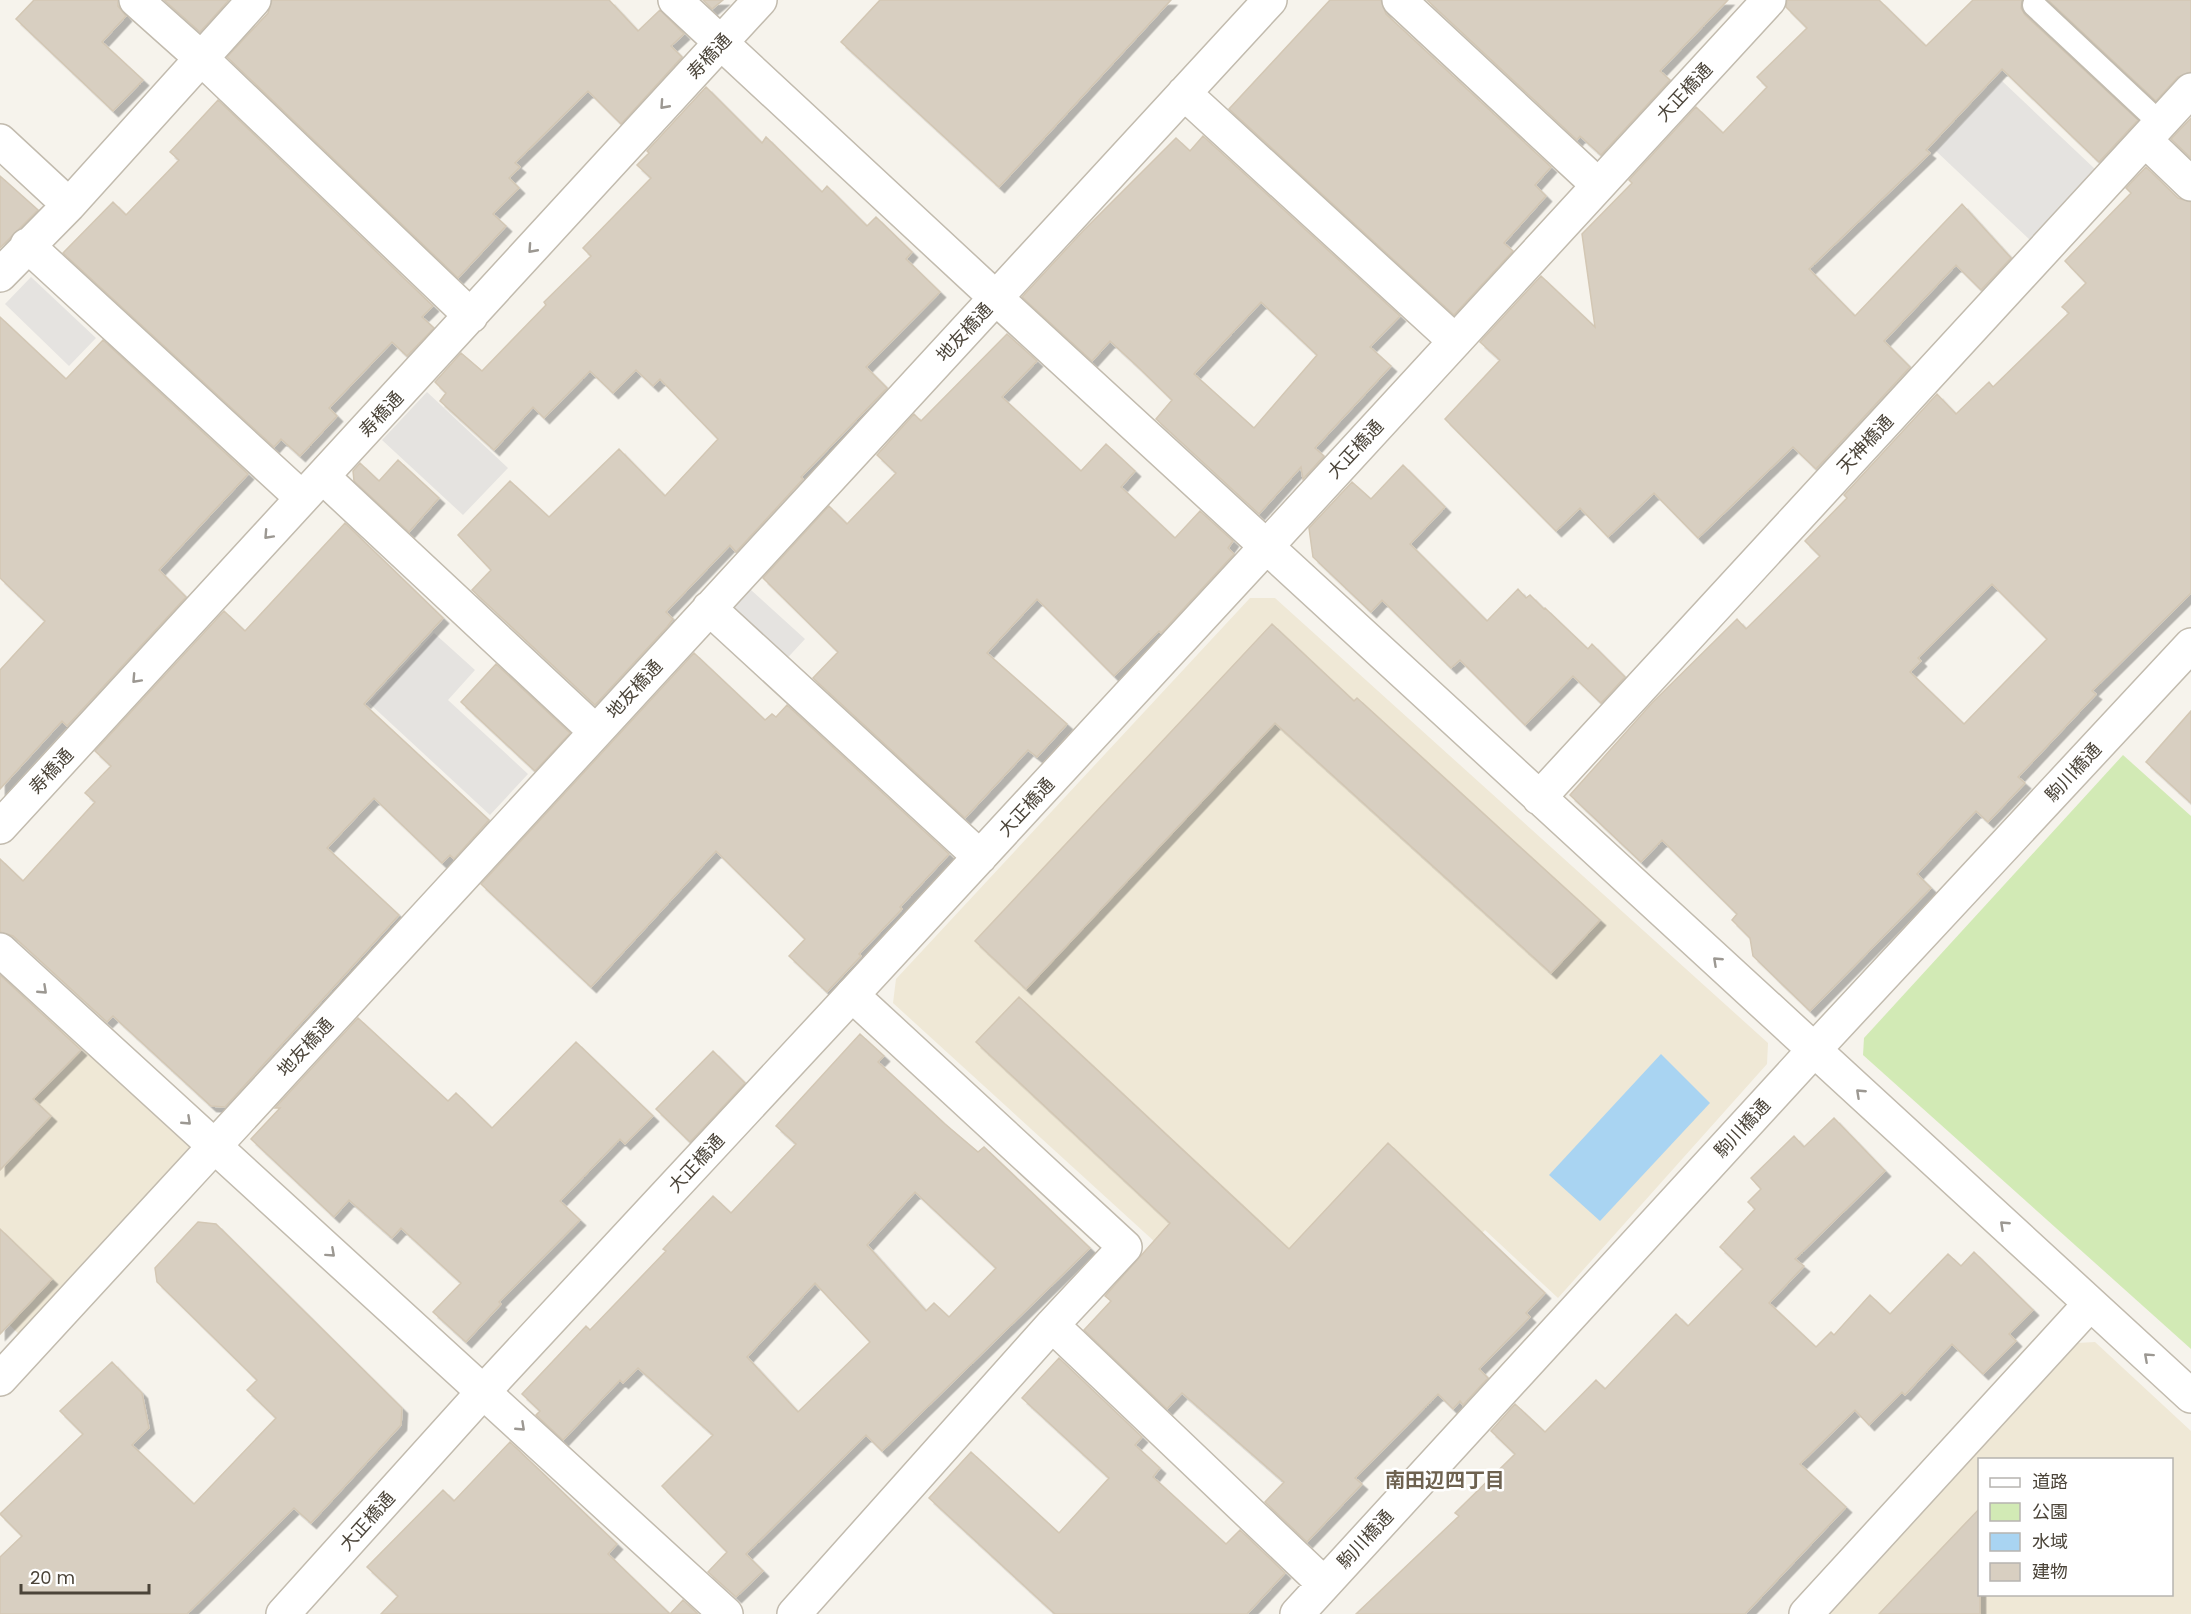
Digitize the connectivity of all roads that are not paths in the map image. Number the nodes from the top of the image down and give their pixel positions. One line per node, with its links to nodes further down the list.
1 (136, 0): 10 (street)
2 (254, 0): 10 (street)
3 (675, 0): 9 (street)
4 (760, 0): 9 (street, 寿橋通)
5 (1270, 0): 12 (street, 地友橋通)
6 (1399, 0): 16 (street)
7 (1769, 0): 16 (street, 大正橋通)
8 (2034, 5): 13 (lane)
9 (722, 42): 20 (street); 21 (street, 寿橋通, one-way to 21)
10 (201, 58): 17 (street); 21 (street)
11 (2191, 90): 13 (street, 天神橋通)
12 (1184, 93): 20 (street, 地友橋通); 22 (street)
13 (2153, 132): 15 (street); 28 (street, 天神橋通)
14 (0, 141): 17 (street)
15 (2191, 184)
16 (1598, 185): 22 (street, 大正橋通)
17 (69, 206): 18 (street)
18 (27, 245): 19 (street); 23 (street)
19 (0, 275)
20 (996, 298): 24 (street); 25 (street, 地友橋通)
21 (471, 316): 23 (street, 寿橋通)
22 (1455, 341): 24 (street, 大正橋通)
23 (312, 488): 27 (street); 29 (street, 寿橋通, one-way to 29)
24 (1266, 546): 28 (street); 30 (street, 大正橋通)
25 (709, 608): 27 (street, 地友橋通); 30 (street)
26 (2187, 658): 33 (street, 駒川橋通)
27 (595, 731): 34 (street, 地友橋通)
28 (1539, 798): 33 (street, one-way to 28)
29 (0, 827)
30 (980, 857): 32 (street, 大正橋通)
31 (0, 950): 34 (street, one-way to 34)
32 (852, 995): 36 (street); 38 (street, 大正橋通)
33 (1814, 1050): 35 (street, one-way to 33); 40 (street, 駒川橋通)
34 (214, 1146): 37 (street, 地友橋通); 38 (street, one-way to 38)
35 (2090, 1304): 39 (street, one-way to 35); 45 (street)
36 (1052, 1324): 40 (street); 43 (street)
37 (0, 1379)
38 (483, 1392): 41 (street, 大正橋通); 42 (street, one-way to 42)
39 (2191, 1396)
40 (1323, 1584): 44 (street, 駒川橋通)
41 (283, 1614)
42 (726, 1614)
43 (794, 1614)
44 (1297, 1614)
45 (1806, 1614)

